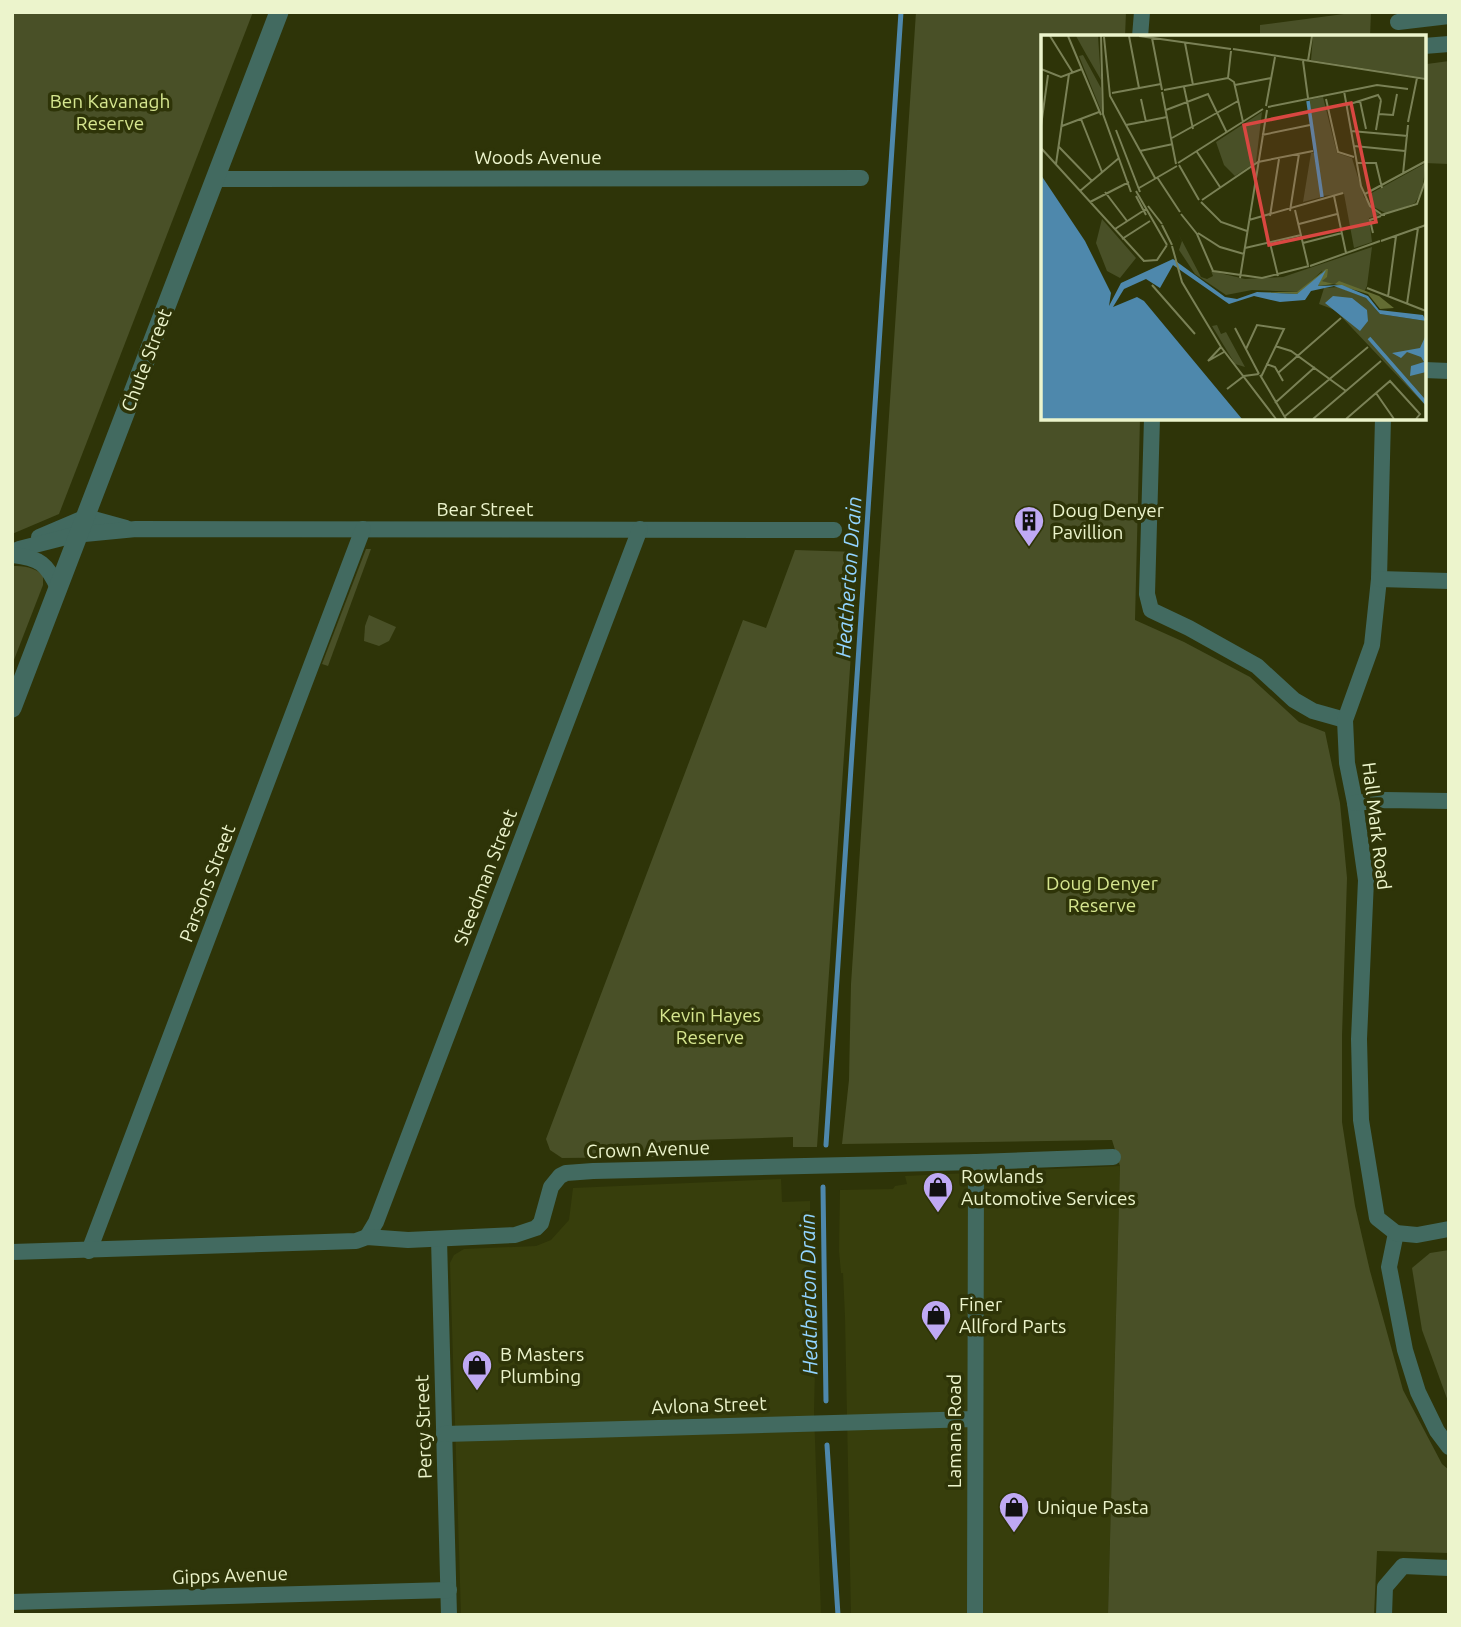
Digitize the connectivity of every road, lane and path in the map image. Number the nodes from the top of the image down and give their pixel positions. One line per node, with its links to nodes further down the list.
1 (279, 12): 9 (street, Chute Street)
2 (1142, 12): 5 (street)
3 (1449, 16): 4 (street)
4 (1398, 24)
5 (1140, 35)
6 (1449, 44): 7 (street)
7 (1426, 46)
8 (861, 178): 9 (street, Woods Avenue)
9 (216, 179): 14 (street, Chute Street)
10 (1426, 370): 11 (street)
11 (1449, 371)
12 (1152, 420): 23 (street)
13 (1383, 420): 19 (street, Hall Mark Road)
14 (83, 526): 15 (street, Bear Street); 18 (street, Bear Street); 21 (street, Chute Street)
15 (363, 529): 16 (street, Bear Street); 32 (street, Parsons Street)
16 (639, 529): 17 (street, Bear Street); 30 (street, Steedman Street)
17 (834, 530)
18 (15, 552): 21 (street)
19 (1379, 579): 20 (street); 23 (street, Hall Mark Road)
20 (1449, 581)
21 (58, 588): 22 (street, Chute Street)
22 (12, 708)
23 (1345, 720): 25 (street, Hall Mark Road)
24 (1449, 801): 25 (street)
25 (1355, 803): 29 (street, Hall Mark Road)
26 (1112, 1157): 27 (street, Crown Avenue)
27 (976, 1162): 31 (street, Crown Avenue); 34 (street, Lamana Road)
28 (1449, 1229): 29 (street)
29 (1396, 1233): 36 (street)
30 (367, 1237): 31 (street, Crown Avenue); 32 (street, Crown Avenue)
31 (439, 1239): 35 (street, Percy Street)
32 (89, 1251): 33 (street, Crown Avenue)
33 (12, 1252)
34 (975, 1419): 35 (street, Avlona Street); 41 (street, Lamana Road)
35 (444, 1434): 38 (street, Percy Street)
36 (1449, 1447)
37 (1449, 1568): 42 (street)
38 (449, 1590): 39 (street, Gipps Avenue); 40 (street, Percy Street)
39 (14, 1606)
40 (449, 1615)
41 (975, 1615)
42 (1384, 1615)

